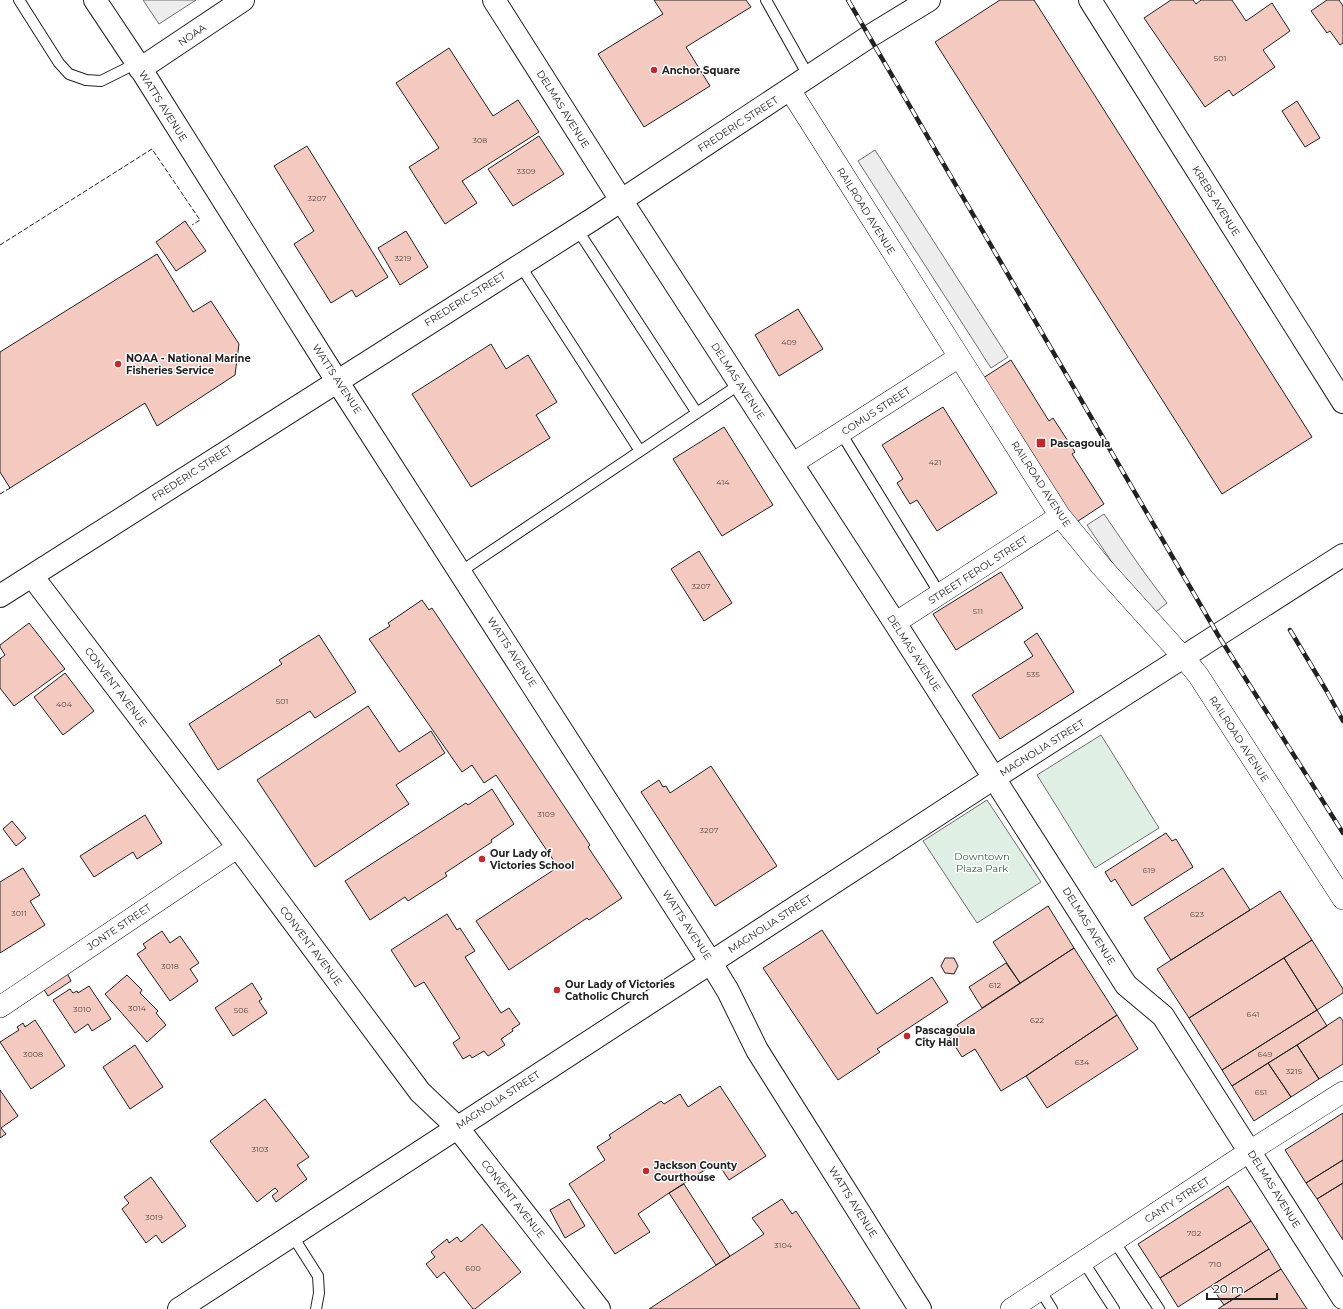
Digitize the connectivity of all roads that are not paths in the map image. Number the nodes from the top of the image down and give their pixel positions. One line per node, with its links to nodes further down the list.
1 (19, 0): 8 (lane)
2 (95, 0): 8 (street, WATTS AVENUE)
3 (243, 0): 8 (street, NOAA)
4 (494, 0): 11 (street, DELMAS AVENUE)
5 (766, 0): 9 (lane)
6 (929, 0): 9 (street, FREDERIC STREET)
7 (1090, 0): 17 (street, KREBS AVENUE)
8 (138, 66): 15 (street, WATTS AVENUE)
9 (809, 77): 10 (street, FREDERIC STREET)
10 (790, 90): 11 (street, FREDERIC STREET); 14 (street, RAILROAD AVENUE)
11 (621, 200): 12 (street, FREDERIC STREET); 16 (street, DELMAS AVENUE)
12 (577, 229): 13 (street, FREDERIC STREET); 18 (lane)
13 (520, 265): 15 (street, FREDERIC STREET); 20 (lane)
14 (959, 357): 19 (street, COMUS STREET); 22 (street, RAILROAD AVENUE)
15 (337, 381): 24 (street, WATTS AVENUE); 25 (street, FREDERIC STREET)
16 (740, 384): 18 (lane); 21 (street, DELMAS AVENUE)
17 (1343, 402)
18 (697, 413): 20 (lane)
19 (841, 433): 21 (street, COMUS STREET); 26 (lane)
20 (640, 451): 24 (lane)
21 (792, 464): 28 (street, DELMAS AVENUE)
22 (1060, 516): 26 (street, STREET FEROL STREET); 29 (street, RAILROAD AVENUE)
23 (1343, 555): 29 (street, MAGNOLIA STREET)
24 (460, 572): 33 (street, WATTS AVENUE)
25 (32, 576): 27 (street, FREDERIC STREET); 31 (street, CONVENT AVENUE)
26 (940, 594): 28 (street, STREET FEROL STREET)
27 (0, 596)
28 (895, 623): 30 (street, DELMAS AVENUE)
29 (1184, 658): 30 (street, MAGNOLIA STREET); 32 (street, RAILROAD AVENUE)
30 (994, 778): 33 (street, MAGNOLIA STREET); 37 (street, DELMAS AVENUE)
31 (238, 848): 34 (street, JONTE STREET); 36 (street, CONVENT AVENUE)
32 (1343, 899)
33 (711, 963): 36 (street, MAGNOLIA STREET); 46 (street, WATTS AVENUE)
34 (0, 1007)
35 (1343, 1092): 37 (street, CANTY STREET)
36 (457, 1127): 38 (street, MAGNOLIA STREET); 45 (street, CONVENT AVENUE)
37 (1250, 1151): 39 (street, CANTY STREET); 42 (street, DELMAS AVENUE)
38 (292, 1235): 43 (street, MAGNOLIA STREET); 44 (lane)
39 (1114, 1241): 40 (street, CANTY STREET); 50 (lane)
40 (1084, 1261): 41 (street, CANTY STREET); 49 (lane)
41 (1040, 1290): 47 (street, CANTY STREET); 48 (lane)
42 (1343, 1298)
43 (179, 1309)
44 (316, 1309)
45 (599, 1309)
46 (920, 1309)
47 (1011, 1309)
48 (1052, 1309)
49 (1114, 1309)
50 (1159, 1309)

